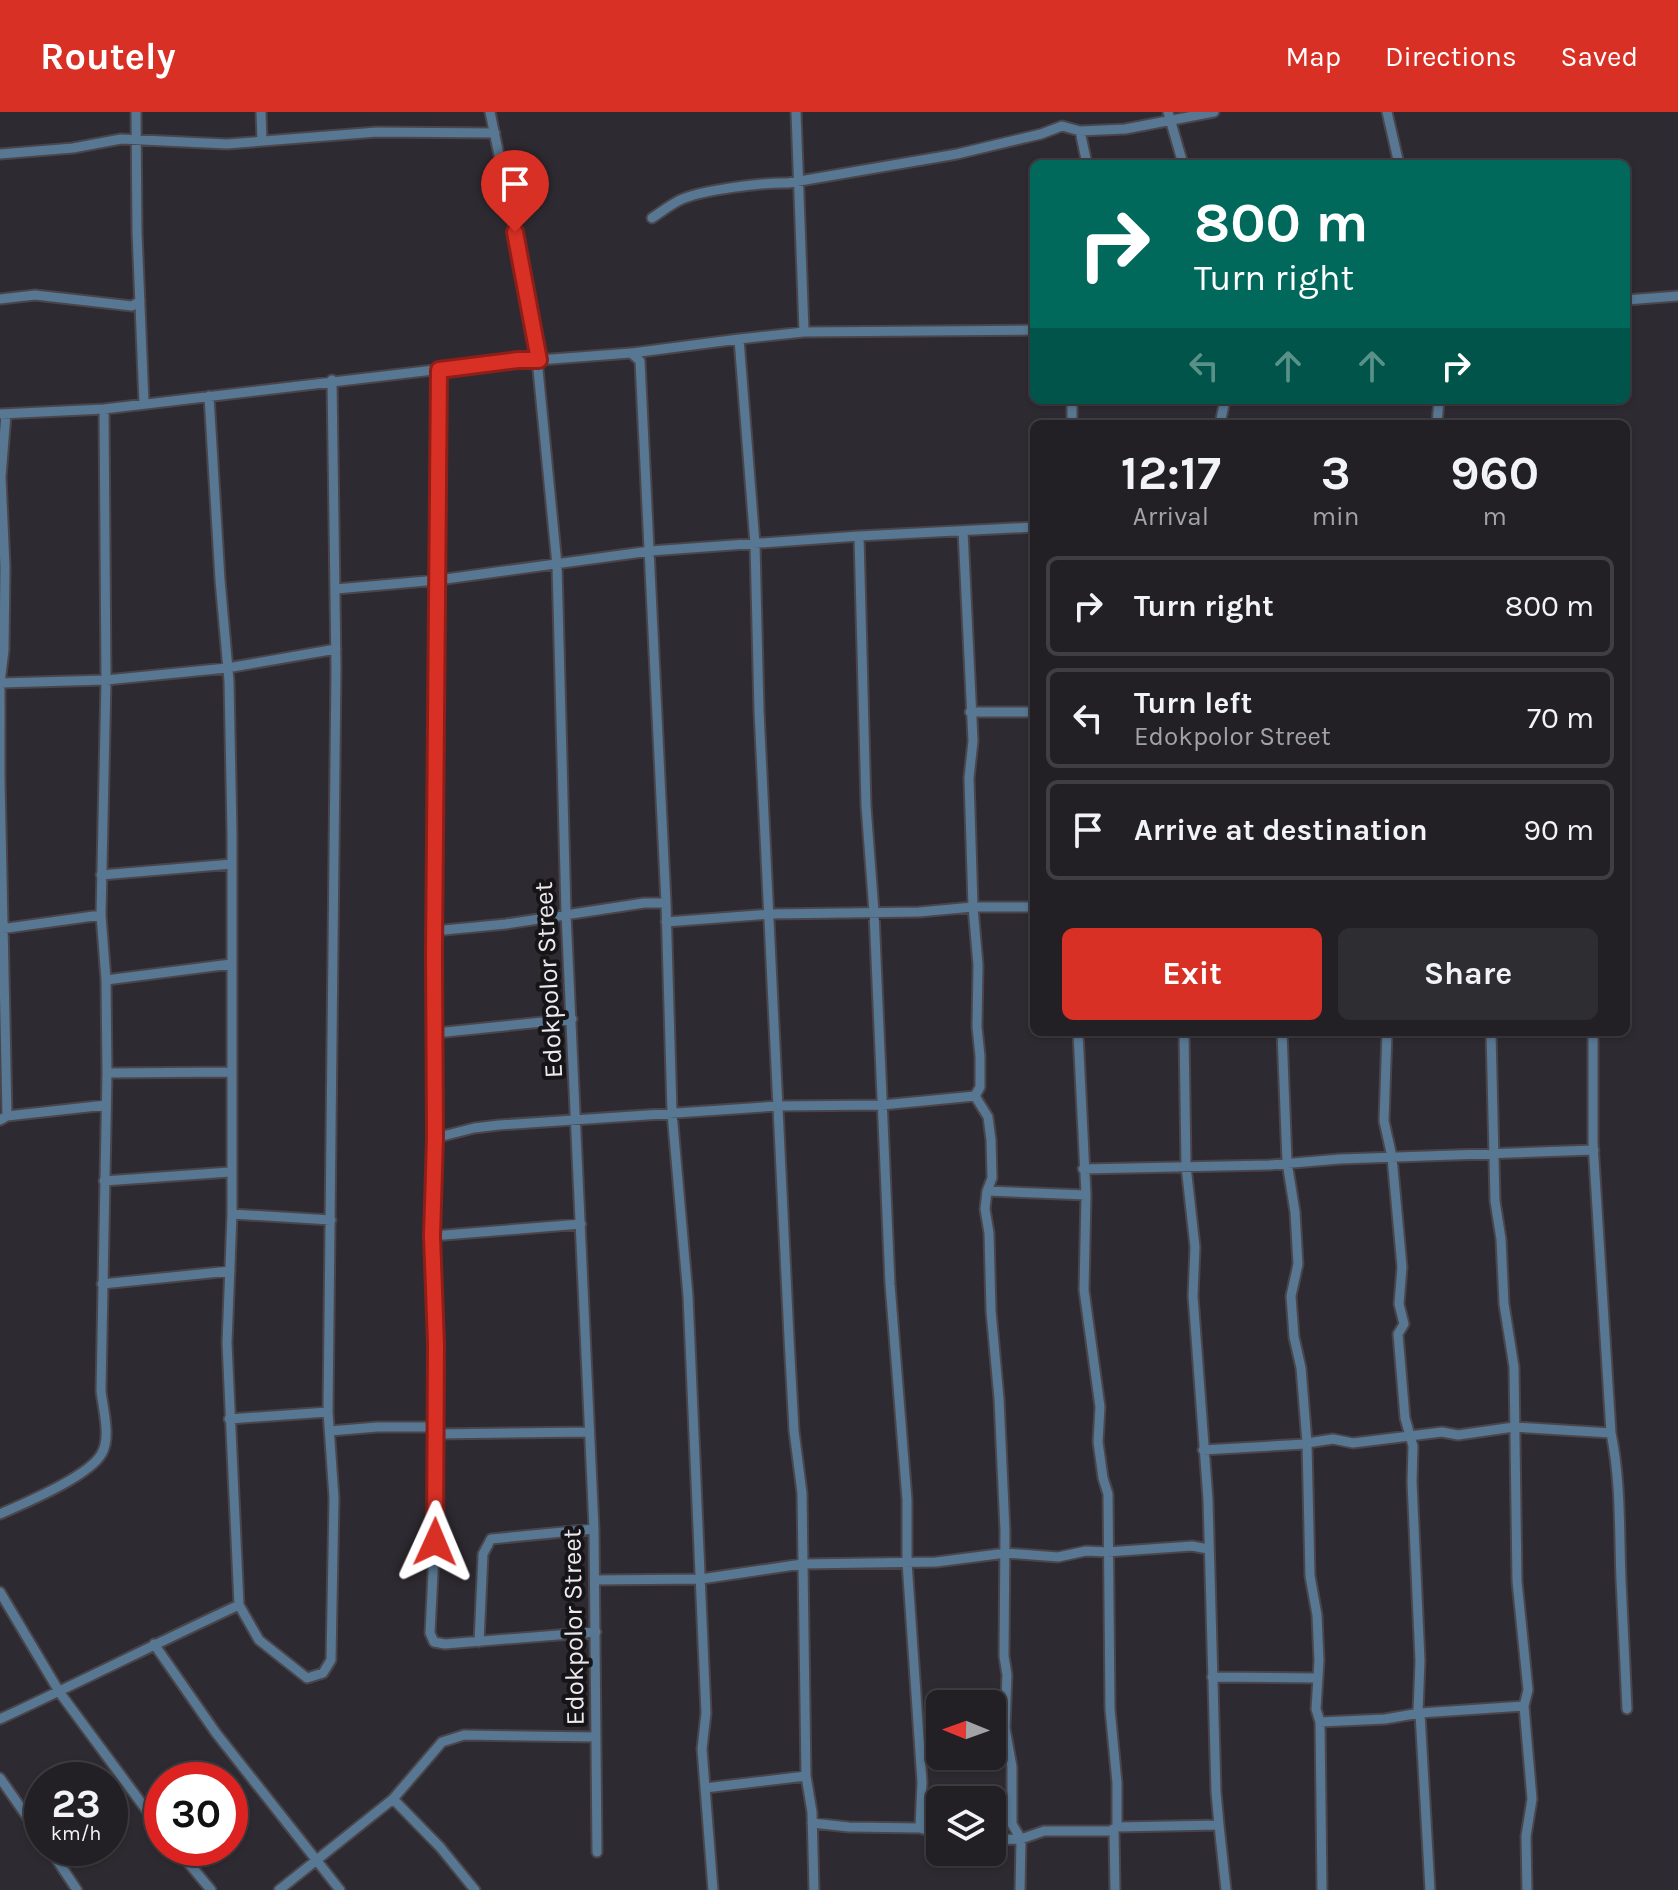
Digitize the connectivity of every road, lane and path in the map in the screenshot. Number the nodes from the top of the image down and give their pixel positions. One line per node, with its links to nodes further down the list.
1 (136, 112): 10 (street)
2 (261, 112): 11 (street)
3 (490, 112): 9 (street, Edokpolor Street)
4 (796, 112): 16 (street)
5 (1214, 112): 7 (street)
6 (1387, 112): 15 (street)
7 (1169, 116): 8 (street); 14 (street)
8 (1080, 131): 13 (street); 16 (street)
9 (495, 133): 11 (street); 26 (street, Edokpolor Street)
10 (137, 141): 11 (street); 12 (street); 21 (street)
11 (262, 141)
12 (0, 154)
13 (1086, 160)
14 (1182, 160)
15 (1398, 160)
16 (800, 181): 17 (street); 23 (street)
17 (652, 218)
18 (1678, 296): 20 (street)
19 (0, 299): 21 (street)
20 (1630, 300)
21 (140, 301): 30 (street)
22 (1030, 330): 23 (street)
23 (804, 332): 24 (street)
24 (739, 339): 25 (street); 36 (street)
25 (632, 353): 26 (street); 37 (street)
26 (539, 360): 27 (street); 38 (street, Edokpolor Street)
27 (439, 370): 28 (street); 39 (street)
28 (332, 380): 29 (street); 40 (street)
29 (209, 396): 30 (street); 42 (street)
30 (144, 404): 31 (street)
31 (104, 409): 32 (street); 43 (street)
32 (3, 414): 44 (street)
33 (1030, 527): 34 (street)
34 (963, 531): 35 (street); 45 (street)
35 (859, 536): 36 (street); 52 (street)
36 (755, 544): 37 (street); 54 (street)
37 (650, 551): 38 (street); 49 (street)
38 (557, 565): 39 (street); 53 (street, Edokpolor Street)
39 (438, 580): 40 (street); 58 (street)
40 (336, 589): 41 (street)
41 (336, 649): 42 (street); 90 (street)
42 (227, 668): 43 (street); 47 (street)
43 (106, 680): 44 (street); 48 (street)
44 (0, 683): 57 (street)
45 (970, 712): 46 (street); 50 (street)
46 (1030, 712)
47 (232, 864): 48 (street); 59 (street)
48 (101, 875): 55 (street)
49 (666, 903): 53 (street); 56 (street)
50 (973, 907): 51 (street); 52 (street); 71 (street)
51 (1030, 907)
52 (874, 912): 54 (street); 73 (street)
53 (566, 913): 58 (street); 61 (street, Edokpolor Street)
54 (770, 914): 56 (street); 74 (street)
55 (101, 915): 57 (street); 60 (street)
56 (666, 922): 75 (street)
57 (1, 929): 76 (street)
58 (434, 931): 62 (street)
59 (231, 964): 60 (street); 69 (street)
60 (106, 980): 70 (street)
61 (572, 1019): 62 (street); 77 (street, Edokpolor Street)
62 (436, 1033): 78 (street)
63 (1078, 1036): 84 (street)
64 (1184, 1036): 83 (street)
65 (1282, 1036): 82 (street)
66 (1387, 1036): 81 (street)
67 (1491, 1036): 80 (street)
68 (1593, 1036): 79 (street)
69 (232, 1072): 70 (street); 85 (street)
70 (107, 1073): 72 (street)
71 (975, 1096): 73 (street); 87 (street)
72 (106, 1105): 76 (street); 86 (street)
73 (882, 1105): 74 (street); 110 (street)
74 (778, 1106): 75 (street); 111 (street)
75 (672, 1113): 77 (street); 112 (street)
76 (3, 1118)
77 (577, 1121): 78 (street); 91 (street, Edokpolor Street)
78 (435, 1138): 92 (street)
79 (1594, 1150): 80 (street); 101 (street)
80 (1492, 1154): 81 (street); 97 (street)
81 (1392, 1157): 82 (street); 102 (street)
82 (1287, 1162): 83 (street); 103 (street)
83 (1186, 1166): 84 (street); 104 (street)
84 (1083, 1169): 88 (street)
85 (230, 1172): 86 (street); 89 (street)
86 (104, 1181): 94 (street)
87 (987, 1191): 88 (street); 109 (street)
88 (1086, 1195): 108 (street)
89 (232, 1214): 90 (street); 93 (street)
90 (331, 1220): 95 (street)
91 (581, 1224): 92 (street); 100 (street, Edokpolor Street)
92 (432, 1236): 98 (street)
93 (230, 1271): 94 (street); 96 (street)
94 (102, 1284): 105 (street)
95 (328, 1412): 96 (street); 99 (street)
96 (229, 1419): 115 (street)
97 (1514, 1427): 101 (street); 102 (street); 122 (street)
98 (435, 1430): 99 (street); 100 (street); 117 (street)
99 (330, 1431): 115 (street)
100 (589, 1432): 106 (street, Edokpolor Street)
101 (1611, 1433): 123 (street)
102 (1411, 1436): 103 (street); 124 (street)
103 (1306, 1444): 104 (street); 120 (street)
104 (1203, 1450): 107 (street)
105 (0, 1514)
106 (594, 1529): 113 (street, Edokpolor Street); 117 (street)
107 (1208, 1549): 108 (street); 119 (street)
108 (1107, 1552): 109 (street); 137 (street)
109 (1006, 1553): 110 (street); 139 (street)
110 (907, 1562): 111 (street); 136 (street)
111 (802, 1564): 112 (street); 128 (street)
112 (701, 1579): 113 (street); 130 (street)
113 (595, 1580): 116 (street, Edokpolor Street)
114 (0, 1592): 121 (street)
115 (239, 1605): 118 (street)
116 (596, 1632): 117 (street); 127 (street, Edokpolor Street)
117 (479, 1642)
118 (154, 1644): 121 (street); 142 (street)
119 (1212, 1677): 120 (street); 135 (street)
120 (1316, 1678): 126 (street)
121 (60, 1693): 125 (street); 132 (street)
122 (1524, 1706): 124 (street); 157 (street)
123 (1627, 1709)
124 (1419, 1713): 126 (street); 156 (street)
125 (0, 1719)
126 (1320, 1722): 155 (street)
127 (596, 1737): 131 (street); 141 (street, Edokpolor Street)
128 (806, 1776): 130 (street); 134 (street)
129 (0, 1778): 133 (street)
130 (705, 1788): 150 (street)
131 (393, 1799): 142 (street); 149 (street)
132 (144, 1807)
133 (24, 1812)
134 (812, 1823): 136 (street); 151 (street)
135 (1219, 1825): 137 (street); 154 (street)
136 (920, 1828): 138 (street)
137 (1116, 1828): 139 (street); 153 (street)
138 (926, 1830)
139 (1021, 1839): 140 (street); 152 (street)
140 (1006, 1840)
141 (597, 1852)
142 (315, 1859): 147 (street); 148 (street)
143 (61, 1866): 145 (street)
144 (191, 1866): 146 (street)
145 (77, 1890)
146 (211, 1890)
147 (279, 1890)
148 (340, 1890)
149 (475, 1890)
150 (713, 1890)
151 (814, 1890)
152 (1020, 1890)
153 (1115, 1890)
154 (1226, 1890)
155 (1322, 1890)
156 (1430, 1890)
157 (1527, 1890)

